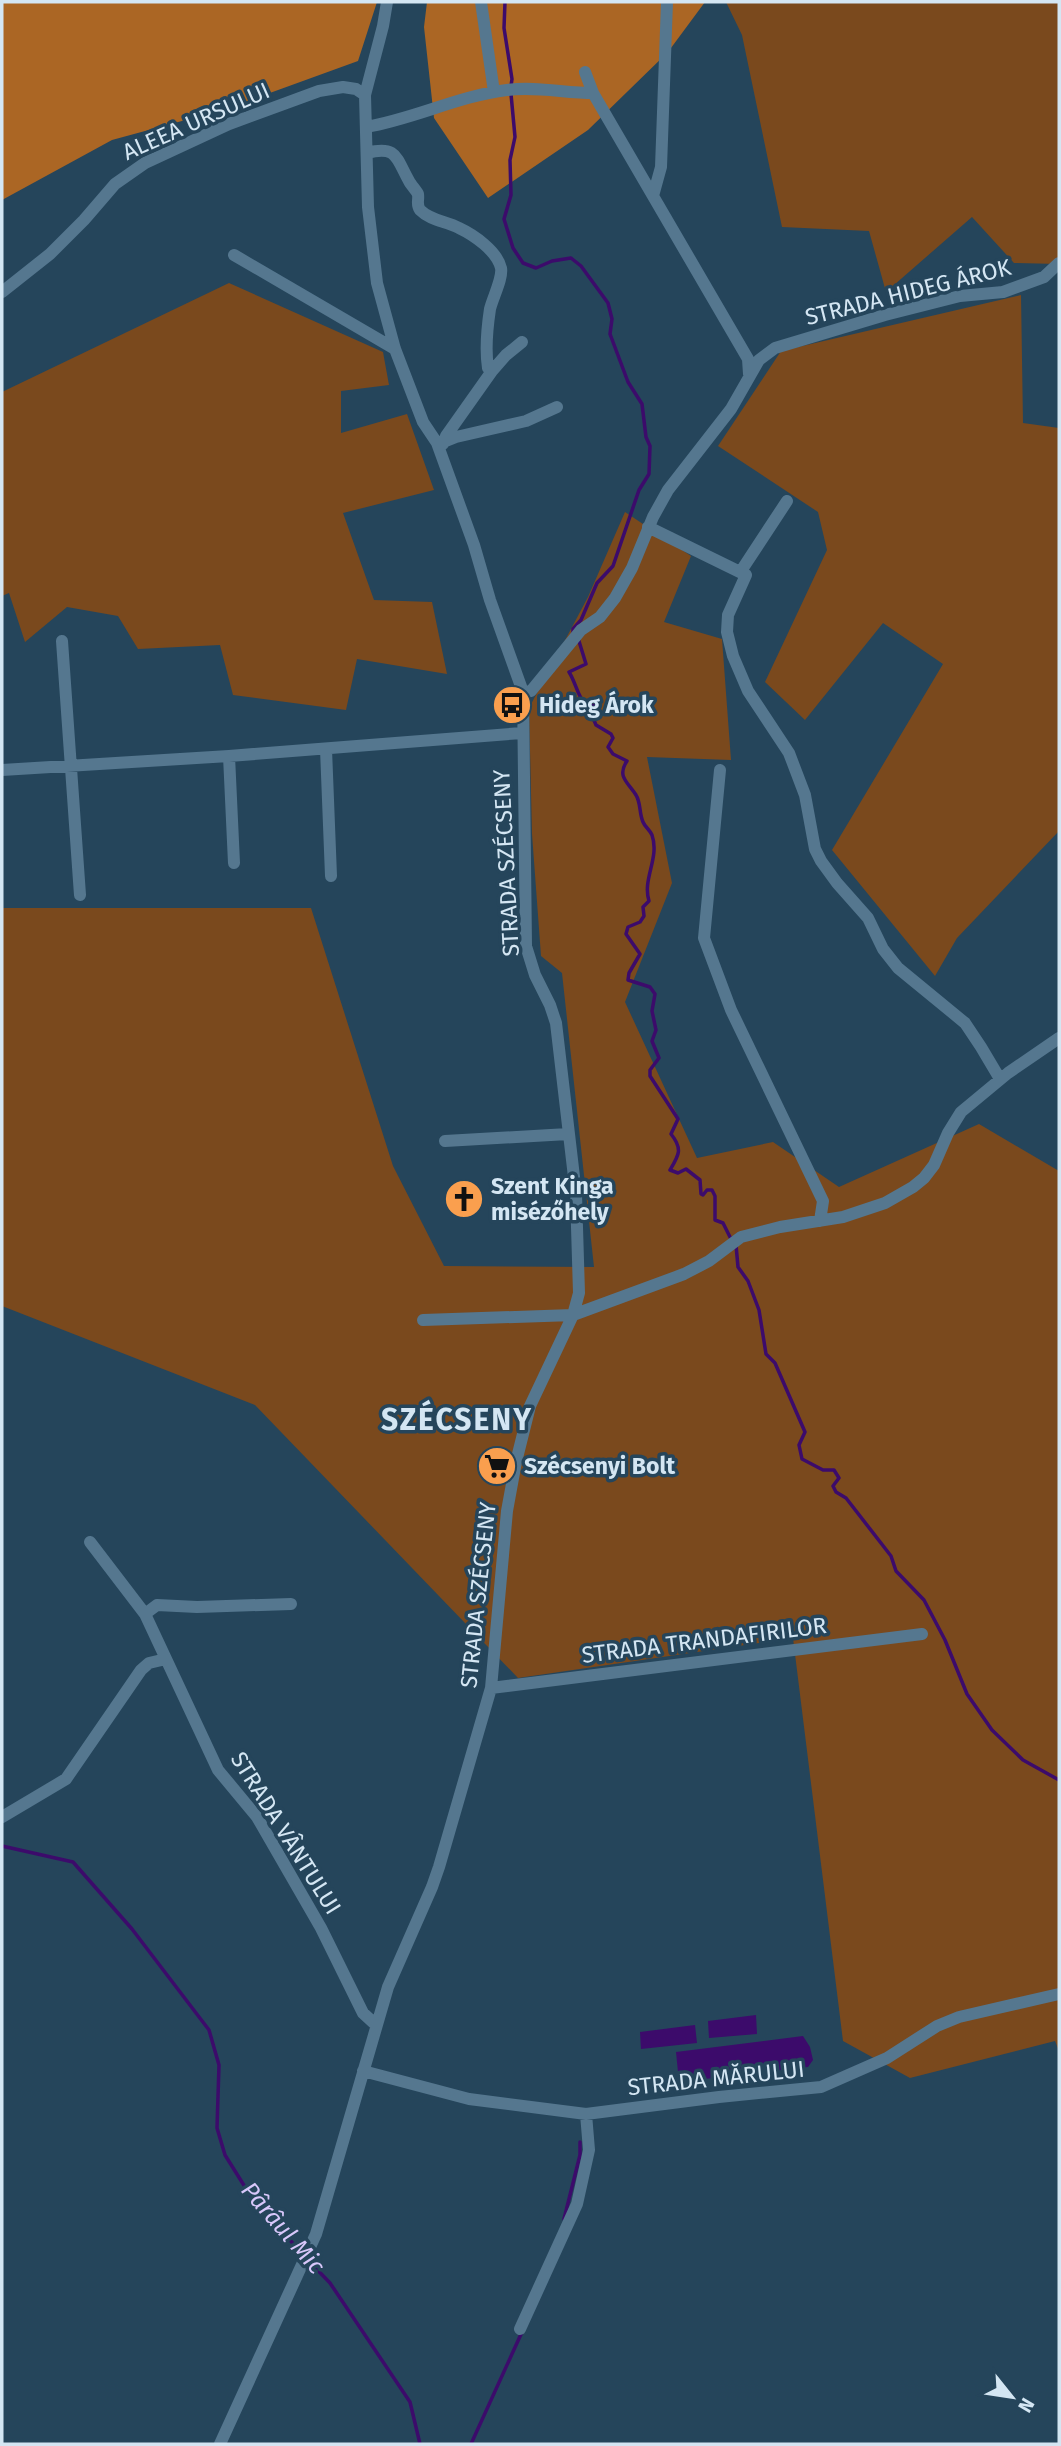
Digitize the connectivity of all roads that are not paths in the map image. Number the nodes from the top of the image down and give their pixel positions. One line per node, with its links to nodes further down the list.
1 (387, 2): 7 (street, STRADA SZÉCSENY)
2 (481, 2): 5 (street)
3 (667, 2): 10 (street)
4 (585, 72): 6 (street)
5 (494, 92): 6 (street); 8 (street)
6 (593, 93): 10 (street)
7 (365, 95): 8 (street, STRADA SZÉCSENY); 13 (street, ALEEA URSULUI)
8 (366, 127): 9 (street, STRADA SZÉCSENY)
9 (367, 153): 15 (street, STRADA SZÉCSENY); 16 (street)
10 (653, 196): 17 (street)
11 (234, 256): 15 (street)
12 (1059, 263): 17 (street, STRADA HIDEG ÁROK)
13 (2, 292)
14 (522, 342): 16 (street)
15 (395, 349): 19 (street, STRADA SZÉCSENY)
16 (492, 371): 19 (street)
17 (749, 374): 21 (street, STRADA HIDEG ÁROK)
18 (557, 407): 19 (street)
19 (440, 443): 24 (street, STRADA SZÉCSENY)
20 (788, 500): 22 (street)
21 (648, 527): 22 (street); 24 (street, STRADA HIDEG ÁROK)
22 (741, 571): 35 (street)
23 (62, 641): 28 (street)
24 (523, 692): 25 (street, STRADA SZÉCSENY)
25 (522, 733): 26 (street); 36 (street, STRADA SZÉCSENY)
26 (326, 749): 27 (street); 32 (street)
27 (229, 756): 28 (street); 31 (street)
28 (72, 766): 29 (street); 33 (street)
29 (2, 770)
30 (720, 770): 38 (street)
31 (234, 863)
32 (331, 876)
33 (80, 895)
34 (1059, 1038): 35 (street)
35 (1000, 1079): 38 (street)
36 (568, 1134): 37 (street); 39 (street, STRADA SZÉCSENY)
37 (445, 1141)
38 (820, 1220): 39 (street)
39 (573, 1315): 40 (street); 46 (street, STRADA SZÉCSENY)
40 (423, 1320)
41 (90, 1542): 43 (street, STRADA VÂNTULUI)
42 (291, 1604): 43 (street)
43 (145, 1614): 45 (street, STRADA VÂNTULUI)
44 (922, 1634): 46 (street, STRADA TRANDAFIRILOR)
45 (166, 1659): 47 (street); 49 (street, STRADA VÂNTULUI)
46 (491, 1688): 49 (street, STRADA SZÉCSENY)
47 (2, 1817)
48 (1059, 1994): 51 (street, STRADA MĂRULUI)
49 (376, 2025): 50 (street, STRADA SZÉCSENY)
50 (363, 2071): 51 (street, STRADA MĂRULUI); 53 (street, STRADA SZÉCSENY)
51 (586, 2114): 52 (street)
52 (520, 2329)
53 (220, 2444)

